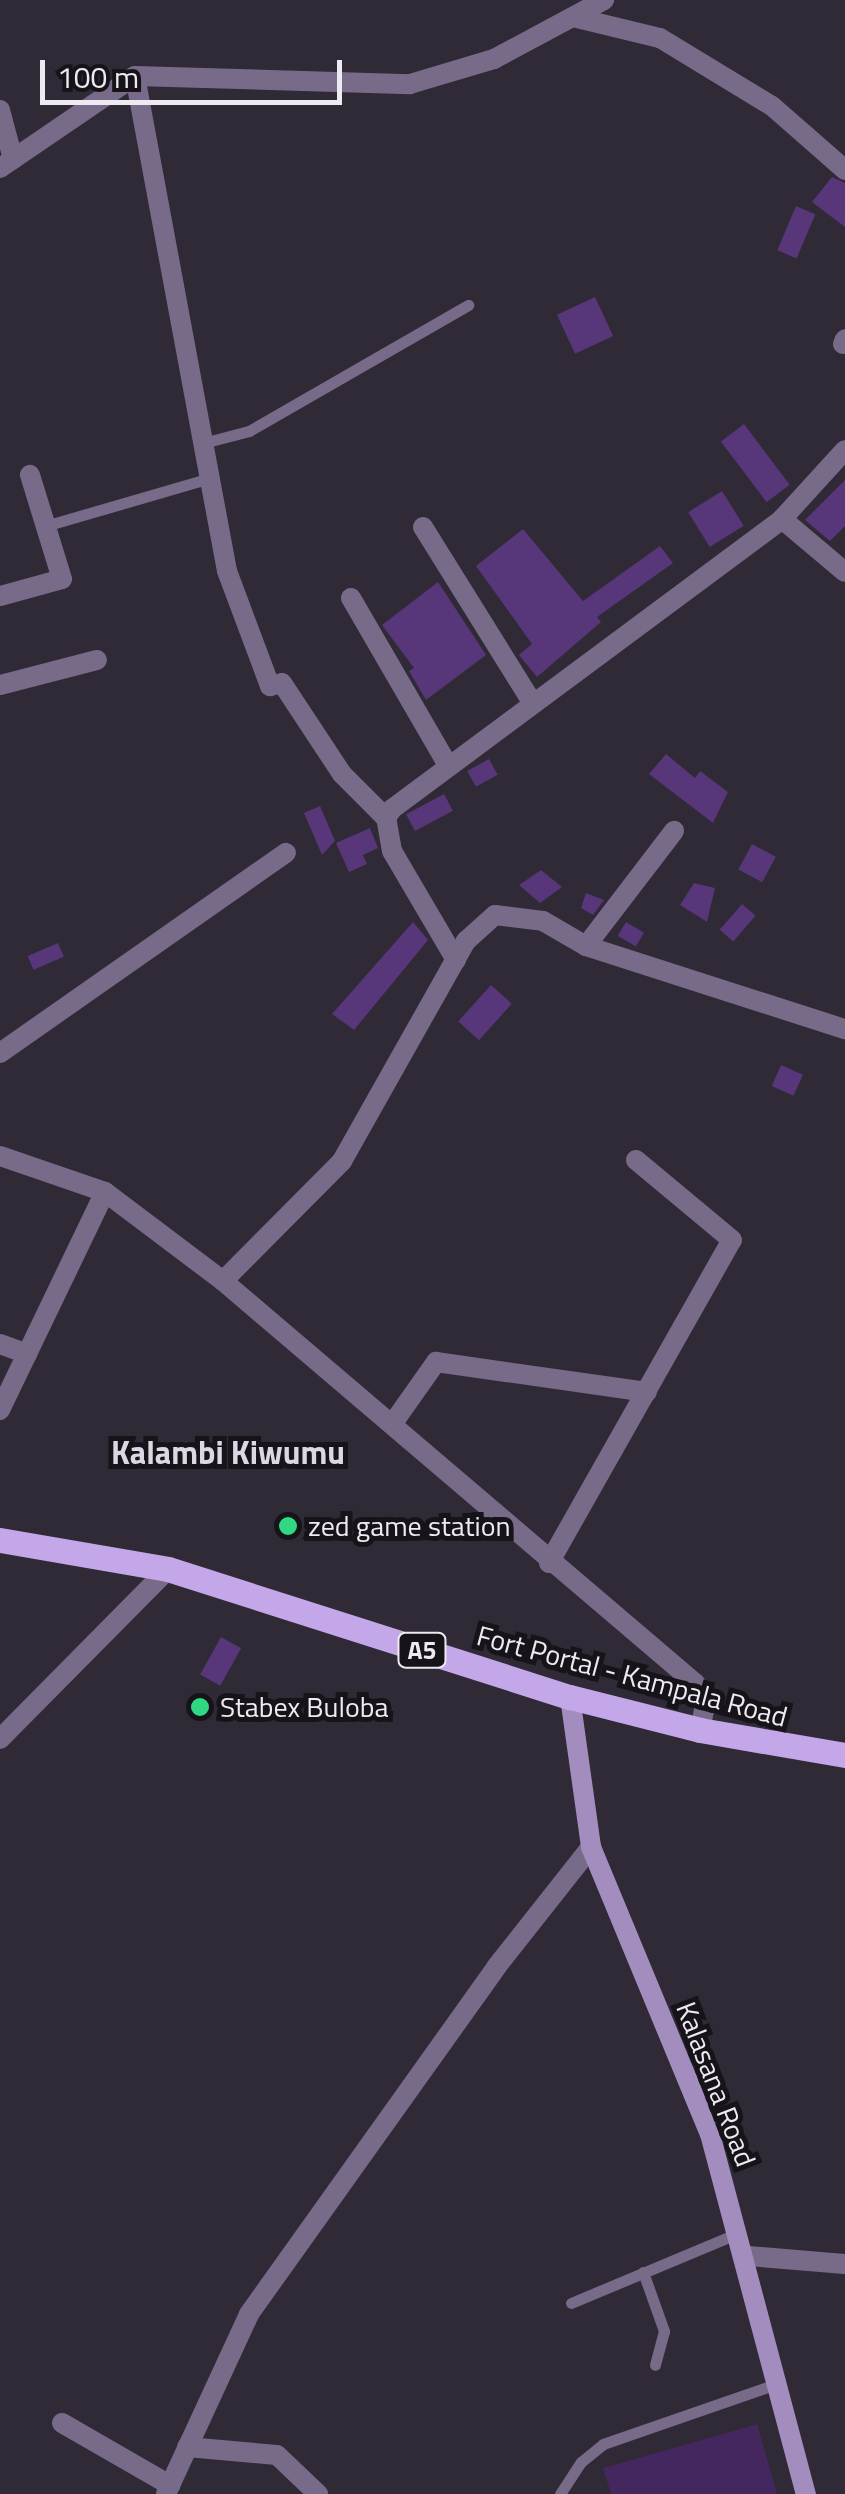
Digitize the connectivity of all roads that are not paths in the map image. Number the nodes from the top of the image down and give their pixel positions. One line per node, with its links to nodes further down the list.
1 (604, 0): 2 (street)
2 (573, 17): 3 (street); 6 (street)
3 (135, 76): 5 (street); 8 (street)
4 (0, 110): 5 (street)
5 (6, 164)
6 (845, 170)
7 (468, 305): 8 (lane)
8 (204, 444): 11 (street)
9 (845, 450): 12 (street)
10 (30, 475): 13 (street)
11 (210, 478): 13 (lane); 22 (street)
12 (782, 519): 15 (street); 20 (street)
13 (45, 526): 16 (street)
14 (423, 527): 20 (street)
15 (845, 572)
16 (0, 596)
17 (351, 598): 21 (street)
18 (98, 660): 19 (street)
19 (0, 685)
20 (533, 704): 21 (street)
21 (448, 766): 22 (street)
22 (386, 818): 26 (street)
23 (674, 831): 25 (street)
24 (286, 852): 28 (street)
25 (586, 946): 26 (street); 27 (street)
26 (456, 960): 32 (street)
27 (845, 1029)
28 (0, 1053)
29 (0, 1156): 31 (street)
30 (636, 1160): 35 (street)
31 (106, 1192): 32 (street); 34 (street)
32 (223, 1281): 37 (street)
33 (0, 1344): 34 (street)
34 (27, 1354): 36 (street)
35 (647, 1392): 37 (street); 39 (street)
36 (0, 1410)
37 (392, 1423): 39 (street)
38 (0, 1540): 40 (main road, Fort Portal - Kampala Road / A5)
39 (549, 1563): 42 (street)
40 (168, 1569): 41 (main road, Fort Portal - Kampala Road / A5); 43 (street)
41 (570, 1697): 42 (main road, Fort Portal - Kampala Road / A5); 45 (street, Kalasana Road)
42 (700, 1730): 44 (main road, Fort Portal - Kampala Road / A5)
43 (0, 1739)
44 (845, 1755)
45 (591, 1848): 46 (street, Kalasana Road); 54 (street)
46 (739, 2233): 47 (street, Kalasana Road); 49 (lane)
47 (748, 2256): 48 (street); 52 (street, Kalasana Road)
48 (845, 2264)
49 (643, 2272): 50 (lane); 51 (lane)
50 (571, 2303)
51 (655, 2365)
52 (776, 2384): 57 (lane); 58 (street, Kalasana Road)
53 (62, 2423): 55 (street)
54 (187, 2447): 55 (street); 56 (street)
55 (168, 2490)
56 (318, 2494)
57 (560, 2494)
58 (806, 2494)

